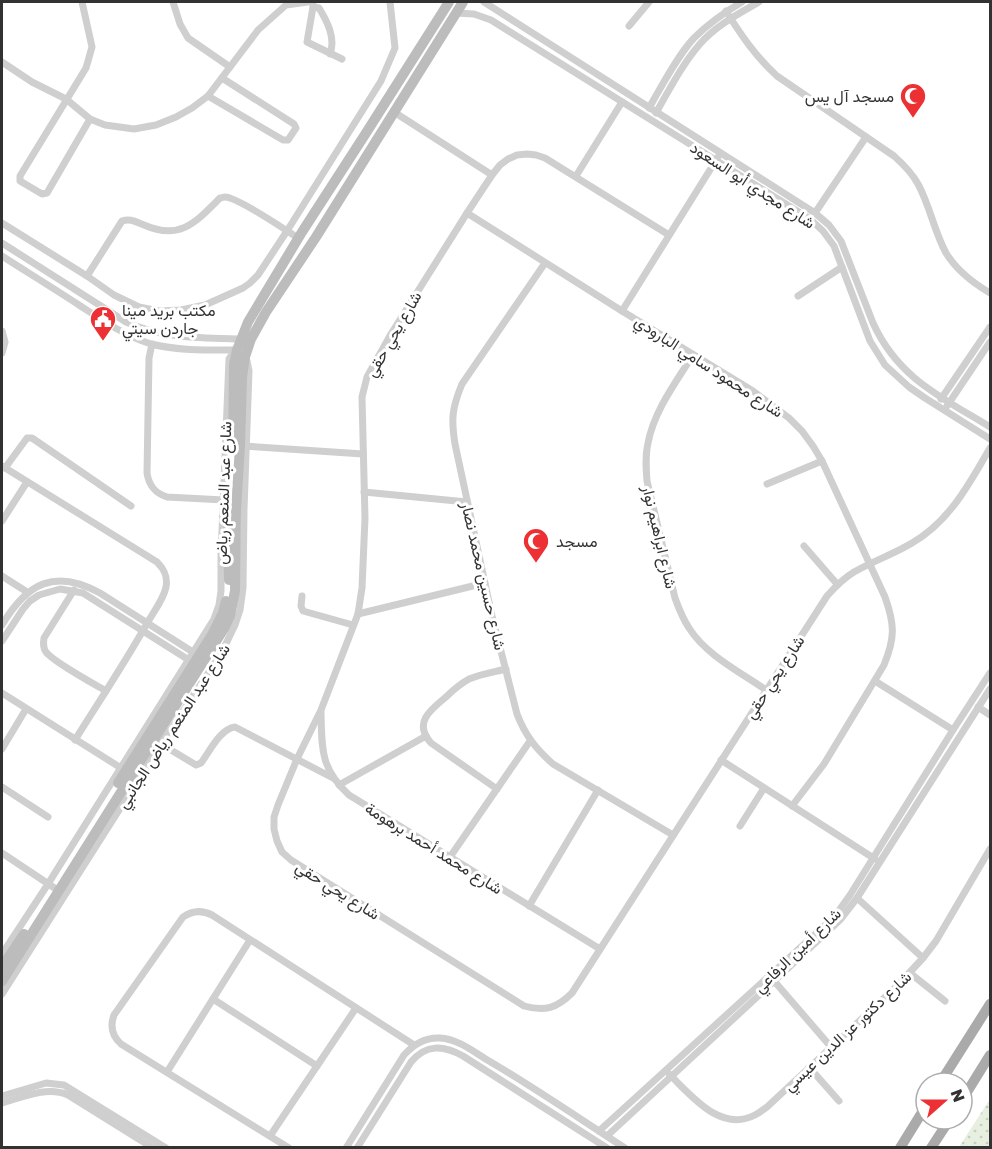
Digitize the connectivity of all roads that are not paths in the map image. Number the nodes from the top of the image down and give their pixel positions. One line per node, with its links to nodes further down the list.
1 (82, 2): 25 (street)
2 (173, 2): 22 (street)
3 (390, 2): 44 (street)
4 (449, 2): 13 (street, شارع عبد المنعم رياض)
5 (463, 2): 14 (street, شارع عبد المنعم رياض)
6 (484, 2): 15 (street, شارع مجدي أبو السعود)
7 (649, 2): 18 (street)
8 (742, 2): 12 (street)
9 (759, 2): 16 (street)
10 (285, 3): 11 (street); 22 (street)
11 (311, 3): 19 (street); 19 (street)
12 (726, 11): 16 (street); 27 (street)
13 (441, 13): 14 (street, شارع مجدي أبو السعود); 32 (street, شارع عبد المنعم رياض)
14 (456, 13): 17 (street, شارع مجدي أبو السعود); 28 (street, شارع عبد المنعم رياض)
15 (505, 15): 17 (street); 27 (street, شارع مجدي أبو السعود)
16 (731, 18): 27 (street); 33 (street)
17 (499, 25): 26 (street, شارع مجدي أبو السعود)
18 (629, 26)
19 (330, 54): 20 (street)
20 (342, 59)
21 (2, 62): 25 (street)
22 (230, 67): 23 (street)
23 (222, 78): 24 (street); 24 (street)
24 (208, 96): 30 (street)
25 (66, 99): 30 (street); 30 (street)
26 (622, 102): 29 (street, شارع مجدي أبو السعود); 40 (street)
27 (654, 109): 29 (street); 31 (street); 35 (street, شارع مجدي أبو السعود)
28 (394, 112): 34 (street, شارع عبد المنعم رياض); 39 (street)
29 (645, 116): 31 (street, شارع مجدي أبو السعود)
30 (90, 119)
31 (652, 120): 37 (street, شارع مجدي أبو السعود)
32 (366, 133): 34 (street); 36 (street, شارع عبد المنعم رياض)
33 (866, 138): 42 (street); 52 (street)
34 (376, 141): 38 (street, شارع عبد المنعم رياض)
35 (721, 153): 37 (street); 42 (street, شارع مجدي أبو السعود)
36 (352, 154): 38 (street); 46 (street, شارع عبد المنعم رياض)
37 (716, 161): 45 (street); 50 (street, شارع مجدي أبو السعود)
38 (362, 163): 59 (street, شارع عبد المنعم رياض)
39 (492, 176): 40 (street, شارع يحي حقي); 41 (street, شارع يحي حقي)
40 (576, 176): 45 (street, شارع يحي حقي)
41 (467, 213): 49 (street, شارع محمود سامي البارودي); 70 (street, شارع يحي حقي)
42 (815, 213): 62 (street, شارع مجدي أبو السعود)
43 (2, 223): 51 (street)
44 (287, 231): 46 (street); 51 (street); 51 (street)
45 (669, 235): 54 (street)
46 (298, 238): 59 (street, شارع عبد المنعم رياض)
47 (2, 244): 59 (street)
48 (2, 256): 58 (street)
49 (545, 263): 54 (street, شارع محمود سامي البارودي); 77 (street, شارع حسين محمد نصار)
50 (842, 267): 53 (street); 64 (street, شارع مجدي أبو السعود)
51 (87, 276)
52 (990, 293)
53 (798, 296)
54 (622, 311): 61 (street, شارع محمود سامي البارودي)
55 (990, 327): 62 (street)
56 (2, 331): 60 (street)
57 (990, 342): 63 (street)
58 (152, 344): 59 (street); 76 (street)
59 (243, 348): 68 (street, شارع عبد المنعم رياض); 76 (street, شارع عبد المنعم رياض الجانبي); 94 (street, شارع عبد المنعم رياض)
60 (2, 353)
61 (693, 355): 71 (street, شارع محمود سامي البارودي); 99 (street, شارع ابراهيم نوار)
62 (942, 398): 63 (street, شارع مجدي أبو السعود); 64 (street)
63 (949, 402): 65 (street); 66 (street, شارع مجدي أبو السعود)
64 (937, 406): 65 (street, شارع مجدي أبو السعود)
65 (944, 411): 67 (street, شارع مجدي أبو السعود)
66 (990, 427)
67 (990, 438)
68 (243, 446): 70 (street); 94 (street, شارع عبد المنعم رياض)
69 (990, 448): 81 (street, شارع يحي حقي)
70 (363, 454): 75 (street, شارع يحي حقي)
71 (822, 461): 74 (street); 81 (street, شارع محمود سامي البارودي)
72 (3, 467): 73 (street); 78 (street)
73 (27, 482): 79 (street); 89 (street)
74 (766, 484)
75 (364, 492): 77 (street); 88 (street, شارع يحي حقي)
76 (224, 500): 94 (street, شارع عبد المنعم رياض الجانبي)
77 (467, 502): 83 (street, شارع حسين محمد نصار)
78 (131, 506)
79 (2, 521)
80 (804, 546): 84 (street)
81 (870, 565): 84 (street, شارع يحي حقي); 97 (street, شارع محمود سامي البارودي)
82 (2, 576): 86 (street)
83 (485, 583): 88 (street); 95 (street, شارع حسين محمد نصار)
84 (837, 584): 99 (street, شارع يحي حقي)
85 (74, 590): 92 (street); 93 (street); 100 (street)
86 (27, 592): 89 (street); 90 (street)
87 (302, 596): 91 (street)
88 (358, 614): 91 (street, شارع يحي حقي)
89 (147, 623): 92 (street); 94 (street)
90 (2, 625)
91 (353, 625): 106 (street, شارع يحي حقي)
92 (143, 631): 94 (street); 100 (street)
93 (2, 641)
94 (200, 661): 105 (street, شارع عبد المنعم رياض); 116 (street, شارع عبد المنعم رياض الجانبي); 131 (street, شارع عبد المنعم رياض)
95 (506, 669): 109 (street); 111 (street, شارع حسين محمد نصار)
96 (990, 672): 102 (street, شارع أمين الرفاعي)
97 (875, 681): 108 (street); 123 (street, شارع محمود سامي البارودي)
98 (990, 689): 103 (street, شارع أمين الرفاعي)
99 (766, 690): 115 (street, شارع يحي حقي)
100 (106, 691): 110 (street)
101 (2, 693): 104 (street)
102 (971, 702): 103 (street); 108 (street, شارع أمين الرفاعي)
103 (979, 708): 107 (street); 130 (street, شارع أمين الرفاعي)
104 (26, 709): 110 (street); 113 (street)
105 (179, 709): 112 (street, شارع عبد المنعم رياض الجانبي); 131 (street, شارع عبد المنعم رياض)
106 (321, 710): 114 (street, شارع يحي حقي); 117 (street, شارع محمد أحمد برهومة)
107 (990, 715)
108 (952, 730): 130 (street, شارع أمين الرفاعي)
109 (426, 736): 118 (street); 121 (street)
110 (75, 740): 116 (street)
111 (530, 741): 121 (street); 122 (street, شارع حسين محمد نصار)
112 (161, 744): 114 (street); 131 (street, شارع عبد المنعم رياض الجانبي)
113 (2, 749)
114 (297, 759): 117 (street); 136 (street, شارع يحي حقي)
115 (721, 760): 120 (street); 126 (street, شارع يحي حقي)
116 (121, 768): 131 (street, شارع عبد المنعم رياض الجانبي)
117 (333, 778): 118 (street, شارع محمد أحمد برهومة)
118 (339, 785): 129 (street, شارع محمد أحمد برهومة)
119 (2, 787): 124 (street)
120 (764, 788): 123 (street); 125 (street)
121 (497, 789): 129 (street)
122 (598, 790): 126 (street, شارع حسين محمد نصار); 133 (street)
123 (792, 806): 130 (street)
124 (48, 817)
125 (740, 826)
126 (673, 835): 136 (street, شارع يحي حقي)
127 (990, 849): 138 (street, شارع دكتور عز الدين عيسي)
128 (2, 854): 131 (street)
129 (450, 857): 133 (street, شارع محمد أحمد برهومة)
130 (876, 860): 132 (street, شارع أمين الرفاعي); 134 (street, شارع أمين الرفاعي)
131 (57, 889): 137 (street, شارع عبد المنعم رياض الجانبي); 140 (street, شارع عبد المنعم رياض)
132 (857, 898): 134 (street, شارع أمين الرفاعي); 138 (street)
133 (529, 906): 136 (street, شارع محمد أحمد برهومة)
134 (838, 918): 141 (street, شارع أمين الرفاعي); 147 (street, شارع أمين الرفاعي)
135 (250, 940): 143 (street); 146 (street); 156 (street)
136 (600, 949)
137 (2, 954)
138 (923, 958): 139 (street, شارع دكتور عز الدين عيسي)
139 (910, 973): 144 (street); 149 (street, شارع دكتور عز الدين عيسي)
140 (5, 976): 142 (street)
141 (775, 982): 147 (street, شارع أمين الرفاعي); 149 (street)
142 (2, 994)
143 (213, 999): 151 (street); 156 (street)
144 (945, 1001)
145 (990, 1004): 155 (main road)
146 (356, 1008): 148 (street); 151 (street)
147 (728, 1019): 154 (street, شارع أمين الرفاعي); 157 (street, شارع أمين الرفاعي)
148 (414, 1045): 153 (street); 164 (street)
149 (831, 1047): 152 (street, شارع دكتور عز الدين عيسي)
150 (990, 1055): 159 (main road)
151 (317, 1066): 169 (street)
152 (809, 1067): 157 (street, شارع دكتور عز الدين عيسي); 162 (street)
153 (502, 1068): 158 (street); 167 (street)
154 (665, 1070): 157 (street, شارع دكتور عز الدين عيسي); 167 (street, شارع أمين الرفاعي)
155 (948, 1071)
156 (167, 1072): 169 (street)
157 (672, 1077): 170 (street, شارع أمين الرفاعي)
158 (497, 1078): 165 (street); 176 (street)
159 (974, 1081)
160 (75, 1095): 161 (street); 163 (street); 171 (street); 172 (street)
161 (2, 1096)
162 (839, 1101)
163 (2, 1102)
164 (371, 1108): 165 (street); 174 (street)
165 (378, 1113): 175 (street)
166 (914, 1125): 178 (main road)
167 (599, 1131): 170 (street)
168 (942, 1131): 179 (main road)
169 (270, 1136): 173 (street)
170 (607, 1136): 177 (street)
171 (153, 1148)
172 (166, 1148)
173 (289, 1148)
174 (346, 1148)
175 (357, 1148)
176 (607, 1148)
177 (625, 1148)
178 (900, 1148)
179 (931, 1148)

